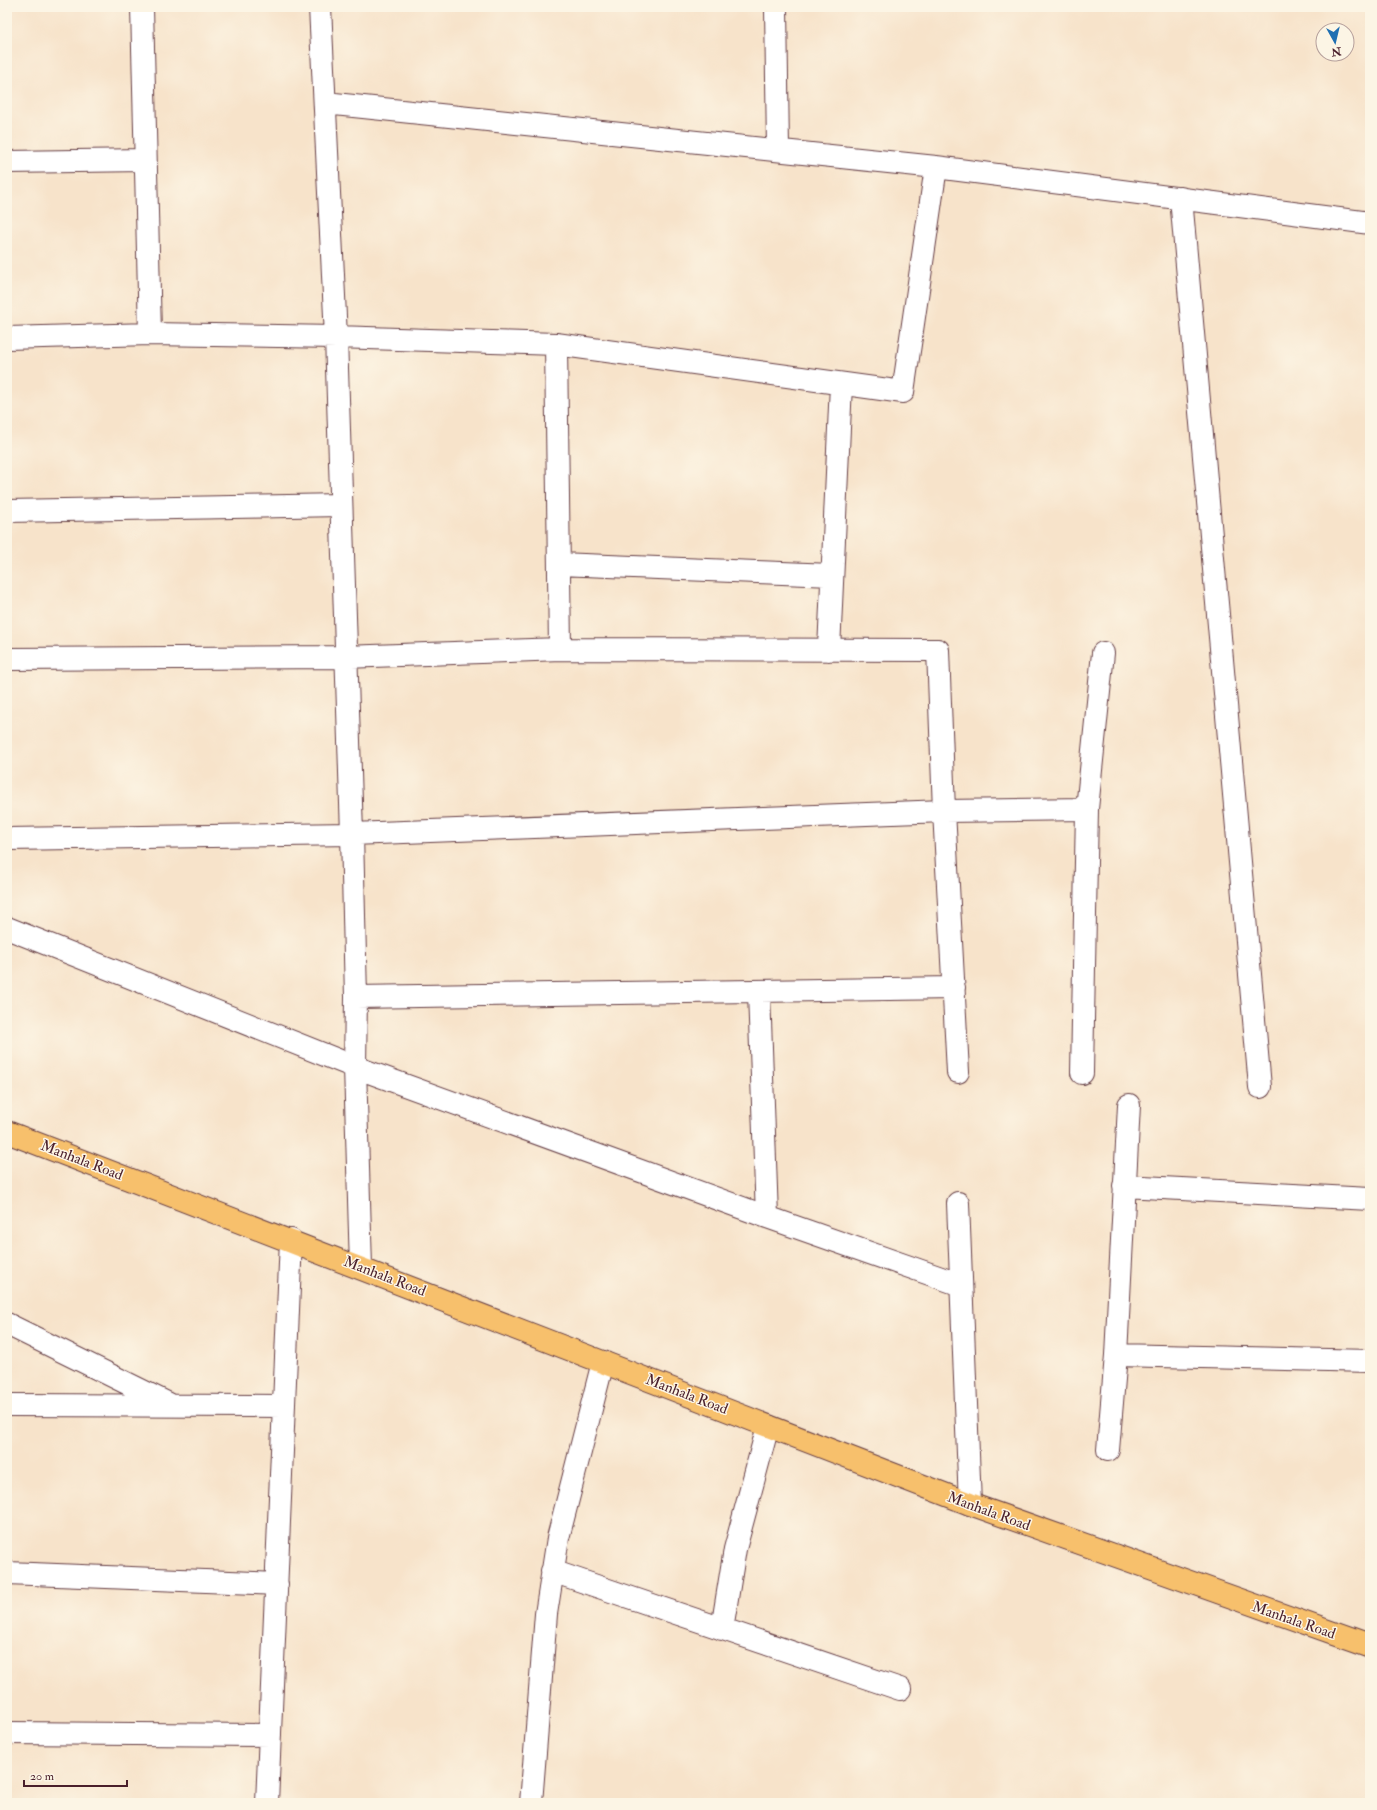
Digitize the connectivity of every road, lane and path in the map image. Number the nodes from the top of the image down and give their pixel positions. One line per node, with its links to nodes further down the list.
1 (142, 7): 6 (street)
2 (320, 7): 4 (street)
3 (776, 7): 5 (street)
4 (325, 103): 5 (street); 12 (street)
5 (778, 150): 8 (street)
6 (145, 160): 7 (street); 11 (street)
7 (7, 162)
8 (936, 167): 9 (street); 15 (street)
9 (1181, 198): 10 (street); 36 (street)
10 (1370, 223)
11 (150, 334): 12 (street); 13 (street)
12 (336, 337): 14 (street); 16 (street)
13 (7, 338)
14 (556, 344): 15 (street); 18 (street)
15 (841, 384): 19 (street)
16 (341, 505): 17 (street); 23 (street)
17 (7, 511)
18 (559, 564): 19 (street); 20 (street)
19 (832, 575): 21 (street)
20 (560, 649): 21 (street); 23 (street)
21 (829, 650): 26 (street)
22 (1103, 653): 25 (street)
23 (345, 657): 24 (street); 27 (street)
24 (7, 659)
25 (1087, 809): 26 (street); 35 (street)
26 (944, 811): 27 (street); 30 (street)
27 (352, 834): 28 (street); 32 (street)
28 (7, 838)
29 (7, 928): 33 (street)
30 (954, 988): 31 (street); 34 (street)
31 (759, 992): 32 (street); 42 (street)
32 (356, 997): 33 (street)
33 (355, 1067): 42 (street); 44 (street)
34 (958, 1072)
35 (1082, 1073)
36 (1260, 1087)
37 (1129, 1105): 39 (street)
38 (7, 1132): 43 (main road, Manhala Road)
39 (1124, 1186): 40 (street); 47 (street)
40 (1370, 1199)
41 (958, 1203): 45 (street)
42 (767, 1217): 45 (street)
43 (291, 1240): 44 (main road, Manhala Road); 52 (street)
44 (362, 1267): 49 (main road, Manhala Road)
45 (961, 1285): 55 (street)
46 (7, 1324): 51 (street)
47 (1116, 1355): 48 (street); 54 (street)
48 (1370, 1361)
49 (603, 1362): 53 (main road, Manhala Road); 56 (street)
50 (7, 1405): 51 (street)
51 (173, 1406): 52 (street)
52 (284, 1406): 58 (street)
53 (768, 1426): 55 (main road, Manhala Road); 59 (street)
54 (1108, 1450)
55 (970, 1504): 60 (main road, Manhala Road)
56 (552, 1571): 59 (street); 65 (street)
57 (7, 1573): 58 (street)
58 (276, 1584): 63 (street)
59 (722, 1629): 61 (street)
60 (1370, 1646)
61 (900, 1689)
62 (7, 1733): 63 (street)
63 (270, 1735): 64 (street)
64 (267, 1803)
65 (531, 1803)

